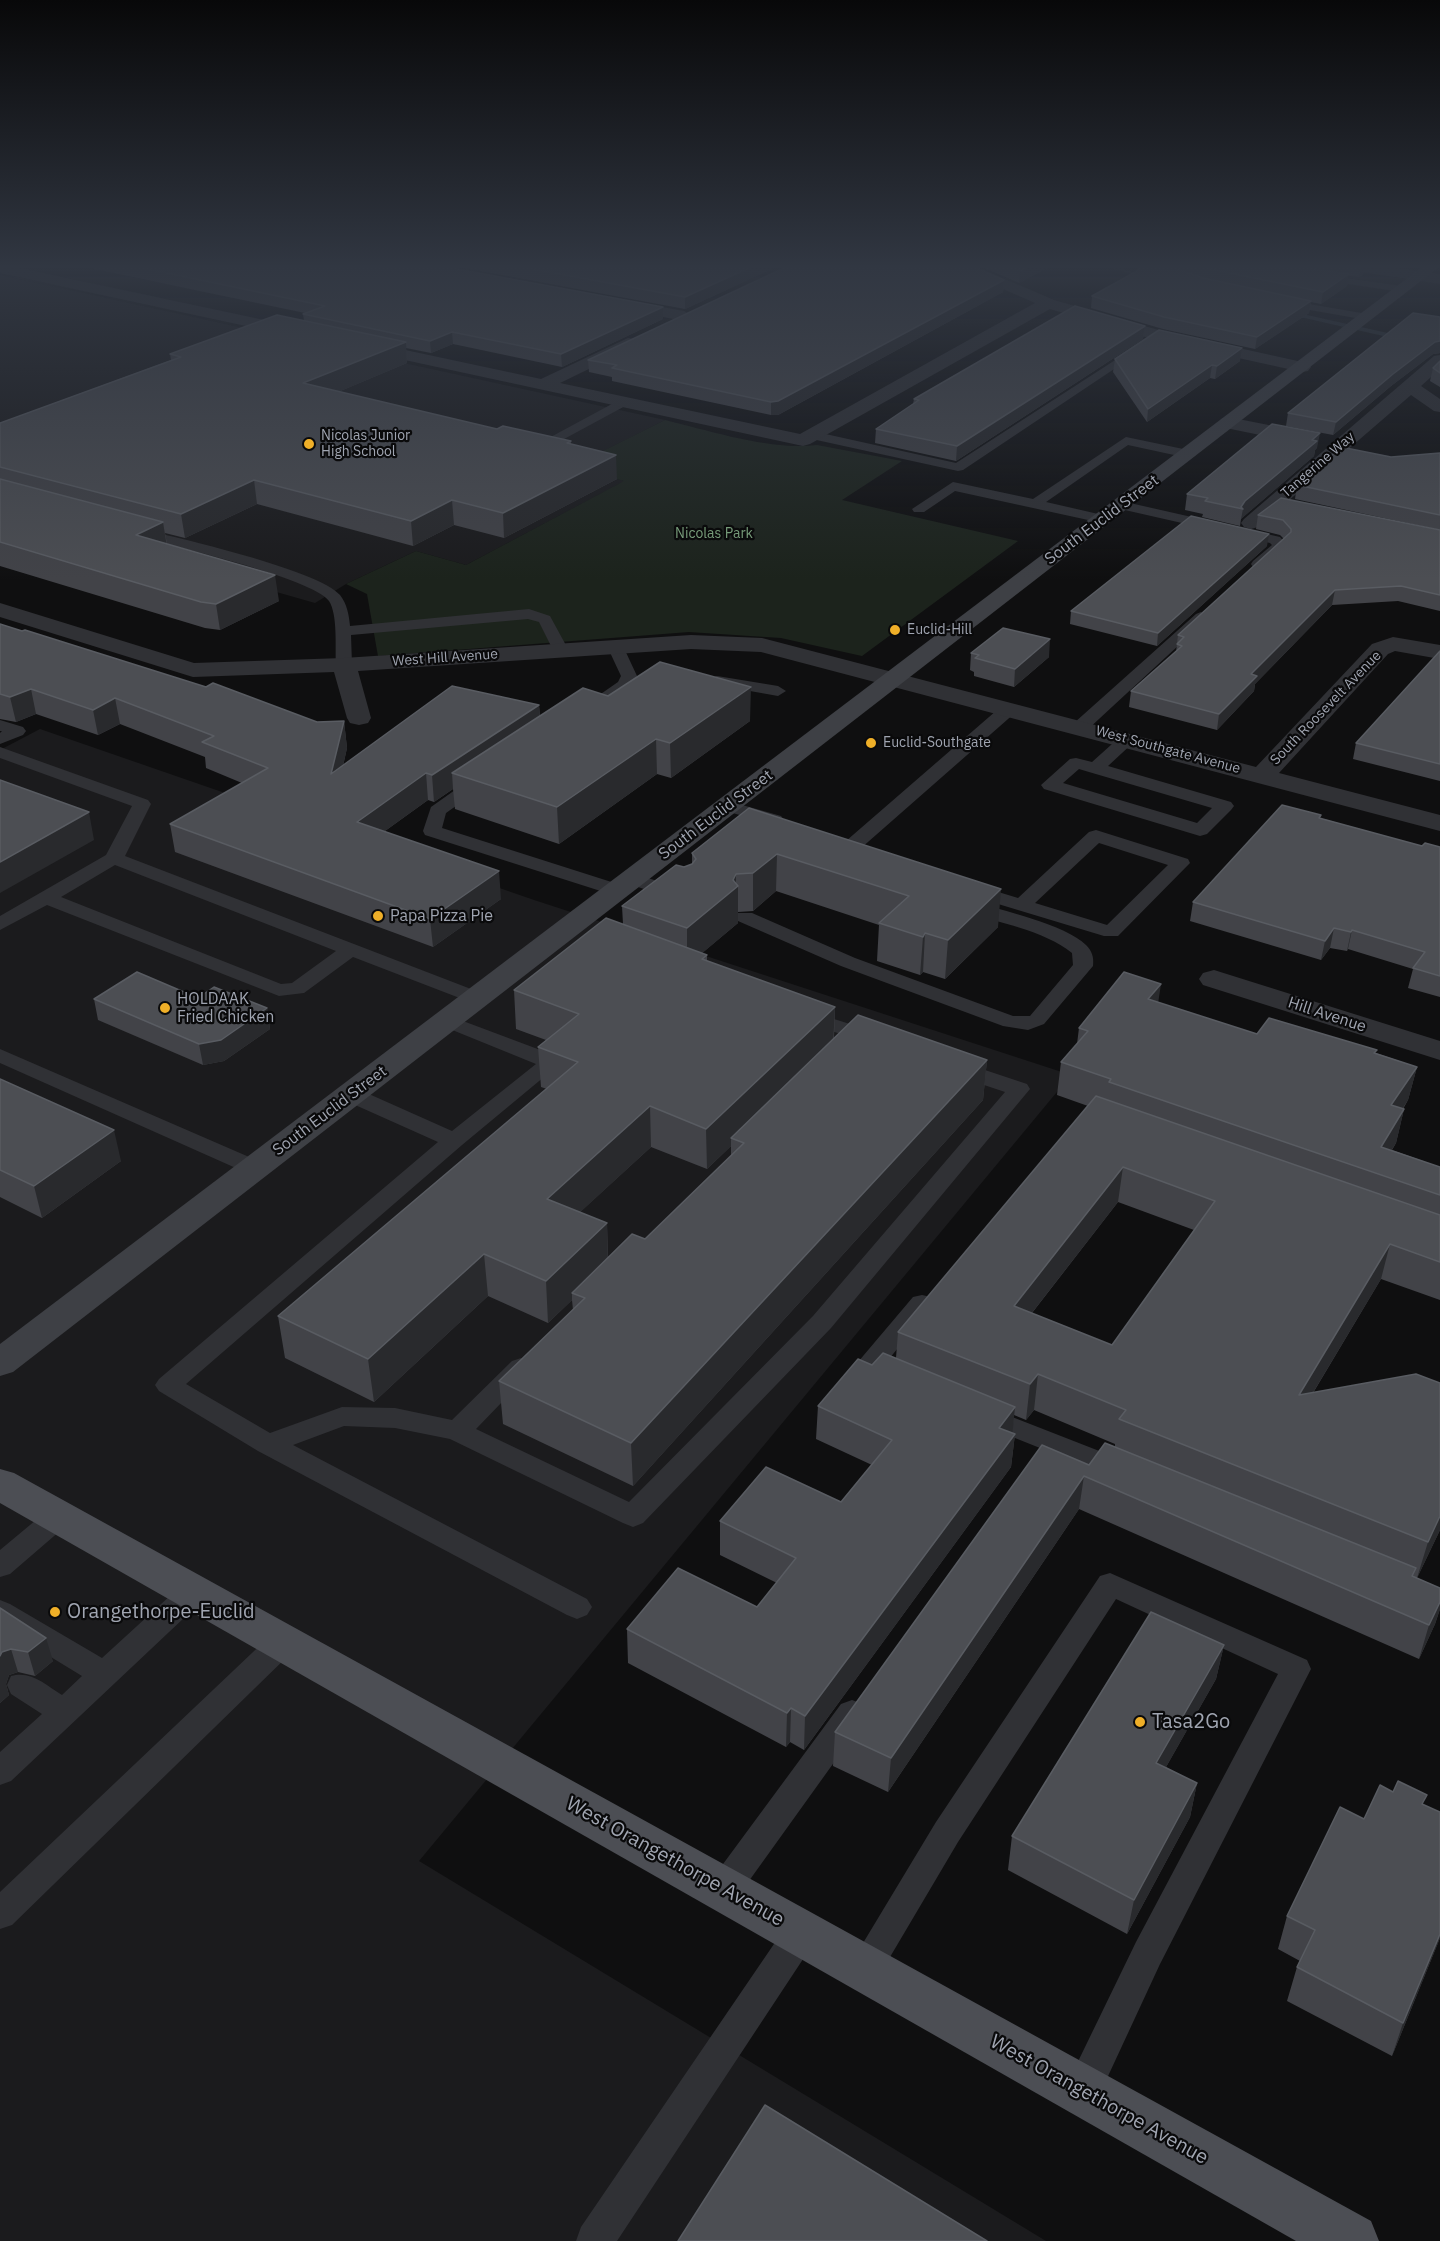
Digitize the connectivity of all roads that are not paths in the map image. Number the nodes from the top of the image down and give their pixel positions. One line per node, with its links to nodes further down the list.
1 (479, 372): 7 (street)
2 (570, 372): 7 (street)
3 (925, 372): 12 (street)
4 (1102, 372): 12 (lane)
5 (1295, 372): 11 (main road, South Euclid Street)
6 (1427, 372): 8 (street, Tangerine Way)
7 (542, 385): 9 (street)
8 (1410, 386): 10 (street); 13 (street, Tangerine Way)
9 (622, 402): 12 (street); 14 (lane)
10 (1440, 407)
11 (1228, 423): 13 (street); 15 (main road, South Euclid Street)
12 (807, 437)
13 (1342, 445): 16 (street, Tangerine Way)
14 (564, 451)
15 (1188, 454): 17 (lane); 18 (main road, South Euclid Street)
16 (1275, 503): 19 (street); 22 (street, Tangerine Way)
17 (1035, 504): 20 (lane); 21 (lane)
18 (1121, 505): 21 (main road, South Euclid Street); 24 (lane)
19 (1297, 508)
20 (919, 509)
21 (1102, 519): 33 (main road, South Euclid Street)
22 (1251, 523)
23 (128, 530): 27 (lane)
24 (1245, 576)
25 (1210, 608): 39 (lane)
26 (0, 610): 31 (street, West Hill Avenue)
27 (342, 631): 29 (lane); 31 (lane)
28 (615, 646): 29 (street, West Hill Avenue); 33 (street, West Hill Avenue); 36 (lane)
29 (560, 649): 31 (street, West Hill Avenue)
30 (1440, 652): 45 (street, South Roosevelt Avenue)
31 (344, 665): 37 (street)
32 (697, 678): 34 (lane)
33 (895, 678): 35 (street, West Southgate Avenue); 46 (main road, South Euclid Street)
34 (778, 691)
35 (1010, 708): 39 (street, West Southgate Avenue); 49 (lane)
36 (590, 709)
37 (359, 718)
38 (0, 725): 40 (lane)
39 (1080, 727): 41 (street, West Southgate Avenue)
40 (0, 739)
41 (1127, 740): 43 (lane); 45 (street, West Southgate Avenue)
42 (0, 752): 50 (lane)
43 (1095, 768): 43 (lane)
44 (496, 771): 51 (lane)
45 (1262, 776): 47 (street, West Southgate Avenue)
46 (720, 819): 48 (lane); 51 (main road, South Euclid Street)
47 (1440, 823)
48 (797, 827)
49 (831, 838)
50 (114, 858): 53 (lane); 57 (lane)
51 (625, 885): 52 (lane); 59 (main road, South Euclid Street)
52 (684, 896)
53 (45, 898): 56 (lane); 57 (lane)
54 (1022, 905): 54 (lane); 55 (lane)
55 (745, 917)
56 (0, 924)
57 (351, 950): 59 (lane)
58 (1214, 979): 63 (street, Hill Avenue)
59 (477, 998): 61 (main road, South Euclid Street)
60 (781, 1008): 62 (lane)
61 (447, 1021): 66 (main road, South Euclid Street); 67 (lane)
62 (892, 1046)
63 (1440, 1050)
64 (0, 1055): 68 (lane)
65 (934, 1060): 74 (lane)
66 (352, 1095): 67 (lane); 68 (main road, South Euclid Street)
67 (454, 1140): 75 (lane)
68 (255, 1168): 71 (main road, South Euclid Street)
69 (936, 1287): 72 (lane)
70 (535, 1353): 74 (lane)
71 (0, 1363)
72 (910, 1385)
73 (963, 1406): 76 (lane)
74 (457, 1431): 75 (lane)
75 (268, 1444): 81 (lane)
76 (1146, 1481)
77 (0, 1484): 78 (main road, West Orangethorpe Avenue)
78 (58, 1517): 79 (lane); 80 (main road, West Orangethorpe Avenue)
79 (0, 1566)
80 (193, 1592): 83 (main road, West Orangethorpe Avenue); 84 (lane)
81 (577, 1607)
82 (0, 1612): 84 (lane)
83 (283, 1642): 89 (main road, West Orangethorpe Avenue); 90 (lane)
84 (105, 1675): 87 (lane)
85 (22, 1685): 87 (lane)
86 (867, 1692): 89 (lane)
87 (64, 1712): 88 (lane)
88 (0, 1772)
89 (724, 1889): 91 (main road, West Orangethorpe Avenue)
90 (0, 1914)
91 (801, 1933): 92 (main road, West Orangethorpe Avenue); 94 (lane)
92 (865, 1968): 93 (main road, West Orangethorpe Avenue); 93 (lane)
93 (1083, 2090): 95 (main road, West Orangethorpe Avenue)
94 (595, 2241)
95 (1351, 2241)

